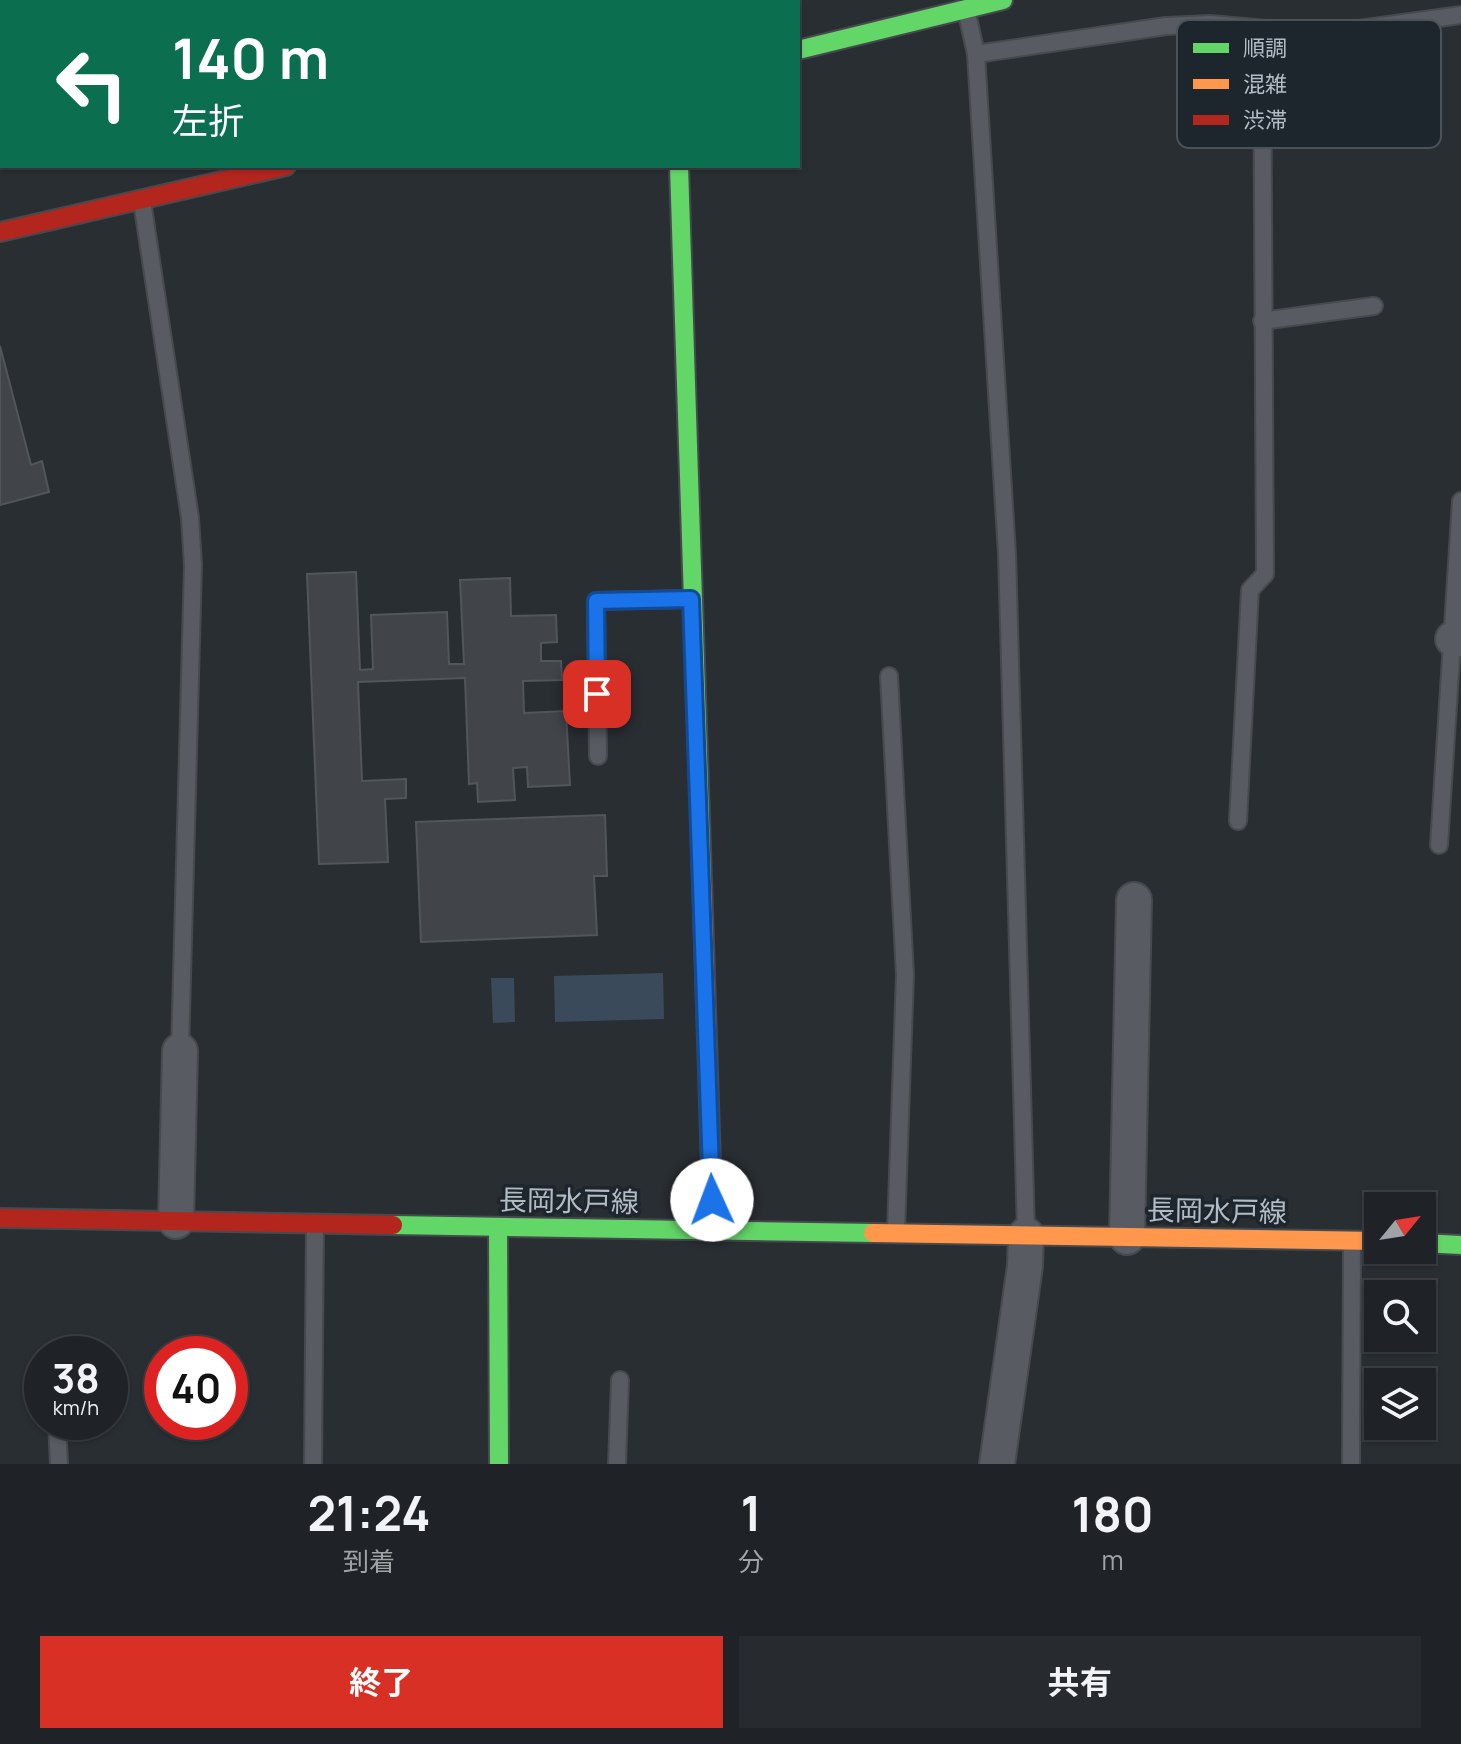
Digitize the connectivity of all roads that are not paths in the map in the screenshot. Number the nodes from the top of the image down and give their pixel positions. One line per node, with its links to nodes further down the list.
1 (1003, 0): 2 (street)
2 (964, 5): 6 (street); 7 (lane)
3 (1461, 15): 4 (lane)
4 (1425, 20)
5 (1177, 26): 7 (lane)
6 (800, 49)
7 (976, 54): 30 (lane)
8 (1262, 148): 14 (lane)
9 (278, 168): 11 (street)
10 (679, 168): 16 (street)
11 (142, 200): 12 (street); 23 (lane)
12 (0, 232)
13 (1374, 306): 14 (lane)
14 (1262, 321): 20 (lane)
15 (1461, 501): 17 (lane)
16 (691, 599): 19 (lane); 28 (street)
17 (1457, 639): 21 (lane)
18 (889, 676): 29 (lane)
19 (598, 756)
20 (1238, 821)
21 (1439, 845)
22 (1134, 900): 31 (street)
23 (180, 1051): 25 (street)
24 (0, 1218): 25 (street, 長岡水戸線)
25 (176, 1221): 26 (street, 長岡水戸線)
26 (315, 1224): 27 (street, 長岡水戸線); 39 (lane)
27 (498, 1227): 28 (street, 長岡水戸線); 40 (street)
28 (713, 1229): 29 (street, 長岡水戸線)
29 (896, 1233): 30 (street, 長岡水戸線)
30 (1026, 1235): 31 (street, 長岡水戸線); 42 (street)
31 (1127, 1237): 32 (street, 長岡水戸線)
32 (1352, 1240): 33 (street, 長岡水戸線); 43 (lane)
33 (1364, 1240)
34 (1436, 1244): 35 (street)
35 (1461, 1245)
36 (620, 1380): 41 (lane)
37 (58, 1440): 38 (lane)
38 (59, 1464)
39 (313, 1464)
40 (499, 1464)
41 (617, 1464)
42 (997, 1464)
43 (1351, 1464)

